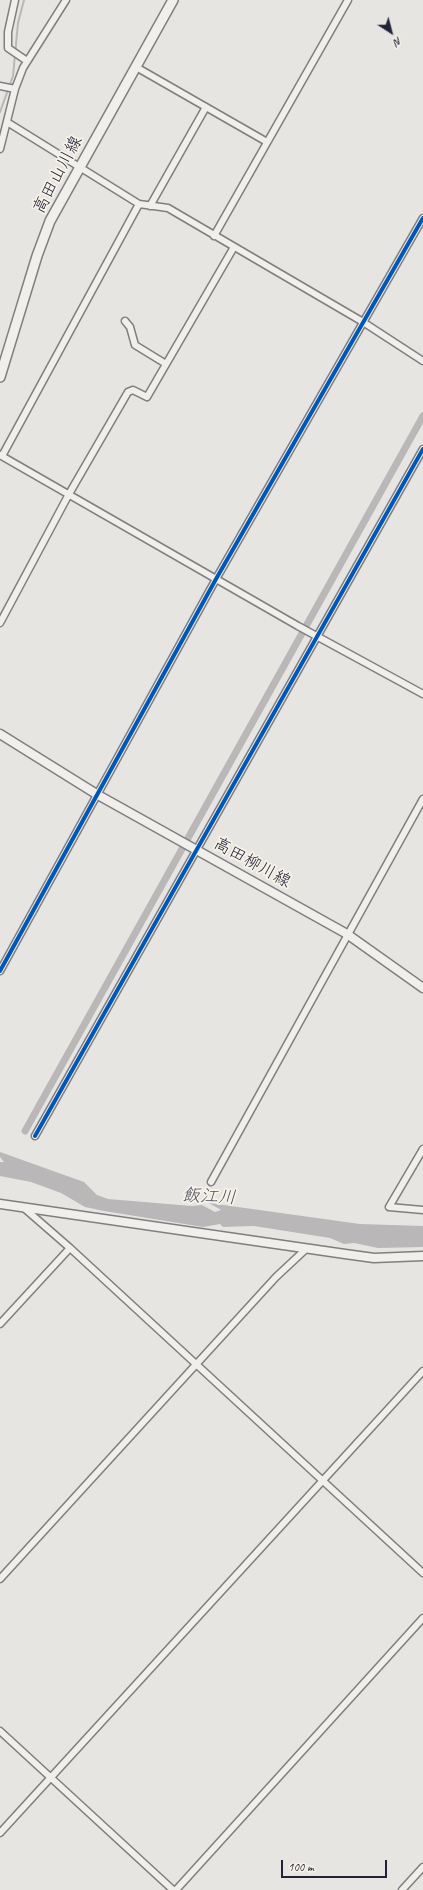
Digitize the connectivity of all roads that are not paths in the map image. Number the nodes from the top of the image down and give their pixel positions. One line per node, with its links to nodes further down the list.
1 (16, 0): 5 (street)
2 (66, 0): 5 (street)
3 (173, 0): 6 (main road, 高田山川線)
4 (348, 0): 11 (street)
5 (27, 60): 8 (street)
6 (136, 67): 9 (street); 13 (main road, 高田山川線)
7 (0, 86): 8 (street)
8 (15, 89): 10 (street)
9 (206, 107): 11 (street); 15 (street)
10 (7, 122): 12 (street); 13 (street)
11 (267, 142): 17 (street)
12 (0, 149)
13 (80, 167): 14 (street); 23 (main road, 高田山川線)
14 (139, 204): 15 (street); 25 (street)
15 (150, 206): 17 (street)
16 (423, 218): 20 (street)
17 (214, 236): 18 (street)
18 (234, 247): 20 (street); 22 (street)
19 (125, 321): 22 (street)
20 (363, 322): 21 (street); 27 (street)
21 (423, 361)
22 (166, 364): 26 (street)
23 (0, 377)
24 (423, 449): 29 (street)
25 (1, 455): 26 (street)
26 (69, 494): 27 (street); 28 (street)
27 (216, 579): 29 (street); 32 (street)
28 (0, 623)
29 (316, 635): 30 (street); 34 (street)
30 (423, 694)
31 (0, 734): 32 (main road, 高田柳川線)
32 (98, 796): 34 (main road, 高田柳川線); 36 (street)
33 (423, 799): 35 (street)
34 (195, 849): 35 (main road, 高田柳川線); 38 (street)
35 (347, 934): 37 (main road, 高田柳川線); 40 (street)
36 (0, 971)
37 (423, 988)
38 (35, 1136)
39 (423, 1149): 43 (street)
40 (211, 1182)
41 (0, 1204): 42 (main road)
42 (24, 1208): 44 (street); 45 (main road)
43 (423, 1210)
44 (70, 1248): 47 (street); 48 (street)
45 (306, 1249): 46 (main road); 48 (street)
46 (423, 1256)
47 (0, 1324)
48 (196, 1365): 50 (street); 52 (street)
49 (423, 1371): 50 (street)
50 (322, 1480): 51 (street); 55 (street)
51 (423, 1573)
52 (0, 1579)
53 (423, 1618): 58 (street)
54 (0, 1731): 55 (street)
55 (51, 1778): 56 (street); 58 (street)
56 (0, 1833)
57 (423, 1867): 59 (street)
58 (175, 1890)
59 (402, 1890)

